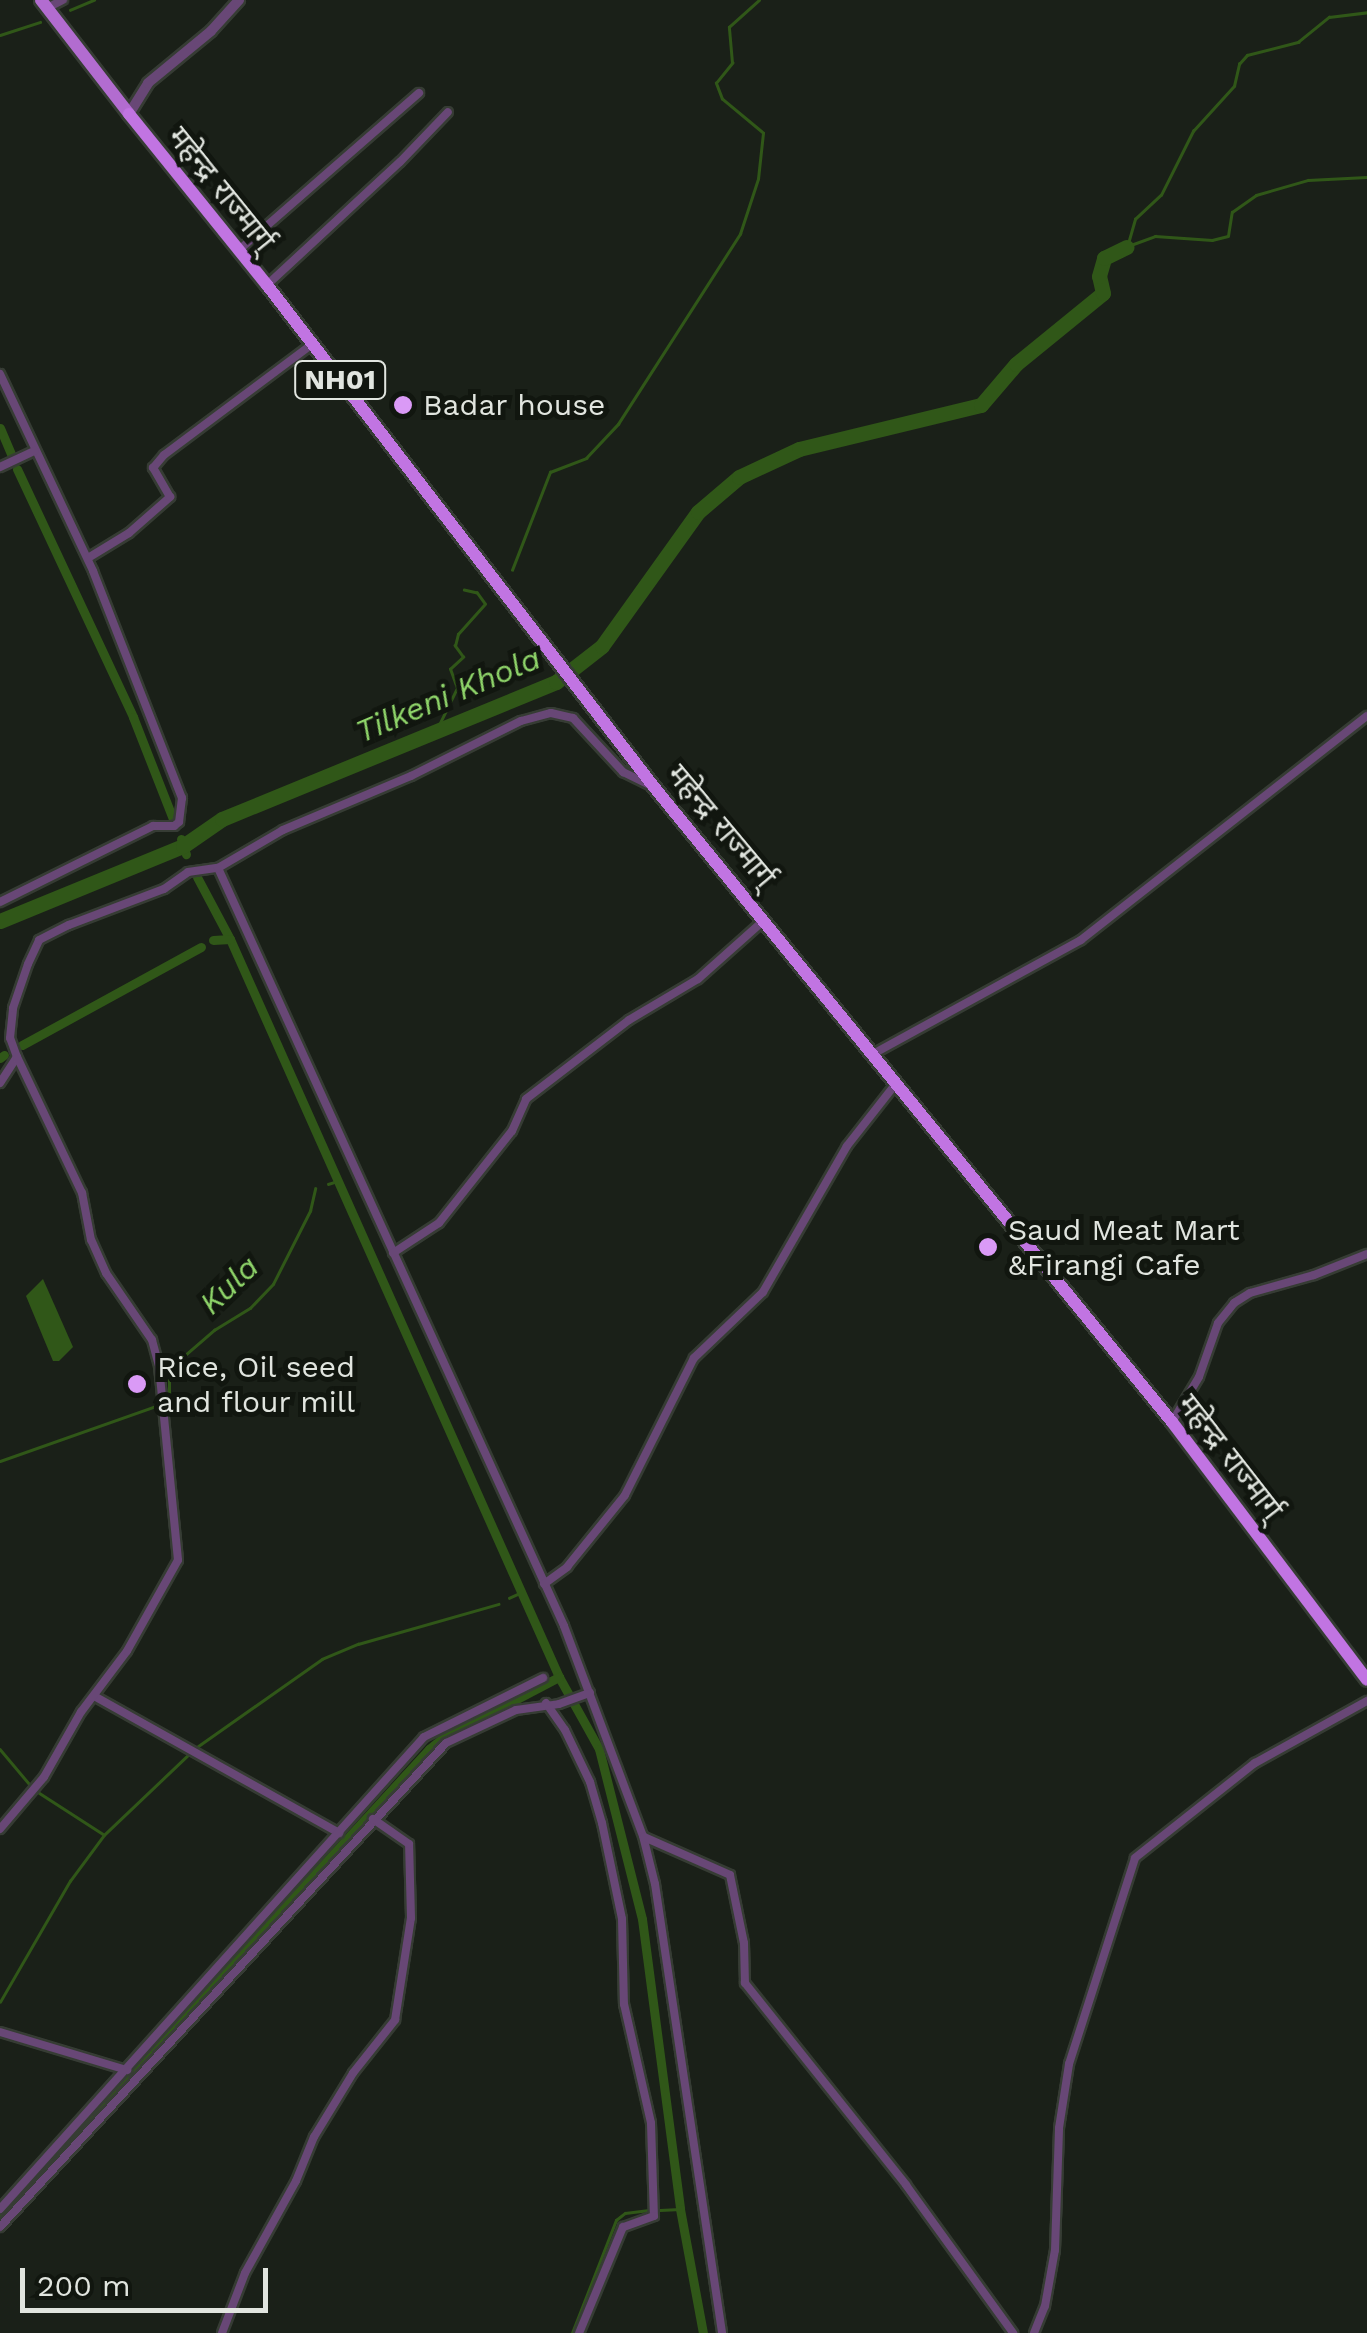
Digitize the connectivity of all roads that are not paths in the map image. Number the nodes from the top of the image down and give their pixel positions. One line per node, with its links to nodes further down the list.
1 (63, 0): 3 (street)
2 (239, 0): 6 (street)
3 (44, 4): 6 (main road, महेन्द्र राज्मार्ग्)
4 (418, 92): 7 (street)
5 (448, 112): 8 (street)
6 (129, 114): 7 (highway, महेन्द्र राज्मार्ग् / NH01)
7 (239, 250): 8 (highway, महेन्द्र राज्मार्ग् / NH01)
8 (267, 285): 9 (highway, महेन्द्र राज्मार्ग् / NH01)
9 (312, 345): 13 (street); 15 (highway, महेन्द्र राज्मार्ग् / NH01)
10 (0, 374): 11 (street)
11 (34, 451): 12 (street); 13 (street)
12 (1, 465)
13 (88, 558): 17 (street)
14 (1367, 716): 19 (street)
15 (654, 786): 16 (street); 18 (highway, महेन्द्र राज्मार्ग् / NH01)
16 (218, 868): 20 (street); 23 (street)
17 (0, 902)
18 (766, 919): 19 (highway, महेन्द्र राज्मार्ग् / NH01); 23 (street)
19 (871, 1055): 22 (highway, महेन्द्र राज्मार्ग् / NH01)
20 (17, 1056): 21 (street); 30 (street)
21 (0, 1083)
22 (894, 1086): 25 (highway, महेन्द्र राज्मार्ग् / NH01); 26 (street)
23 (393, 1253): 26 (street)
24 (1367, 1254): 25 (street)
25 (1172, 1422): 28 (highway, महेन्द्र राज्मार्ग् / NH01)
26 (544, 1584): 29 (street)
27 (543, 1678): 35 (street)
28 (1367, 1680)
29 (590, 1693): 32 (street); 36 (street)
30 (94, 1696): 34 (street); 35 (street)
31 (1367, 1700): 45 (street)
32 (546, 1703): 33 (street); 42 (street)
33 (373, 1819): 40 (street); 41 (street)
34 (0, 1829)
35 (338, 1832): 38 (street)
36 (643, 1836): 43 (street); 44 (street)
37 (0, 2032): 38 (street)
38 (127, 2070): 39 (street)
39 (0, 2209)
40 (0, 2228)
41 (222, 2333)
42 (579, 2333)
43 (722, 2333)
44 (1013, 2333)
45 (1034, 2333)

